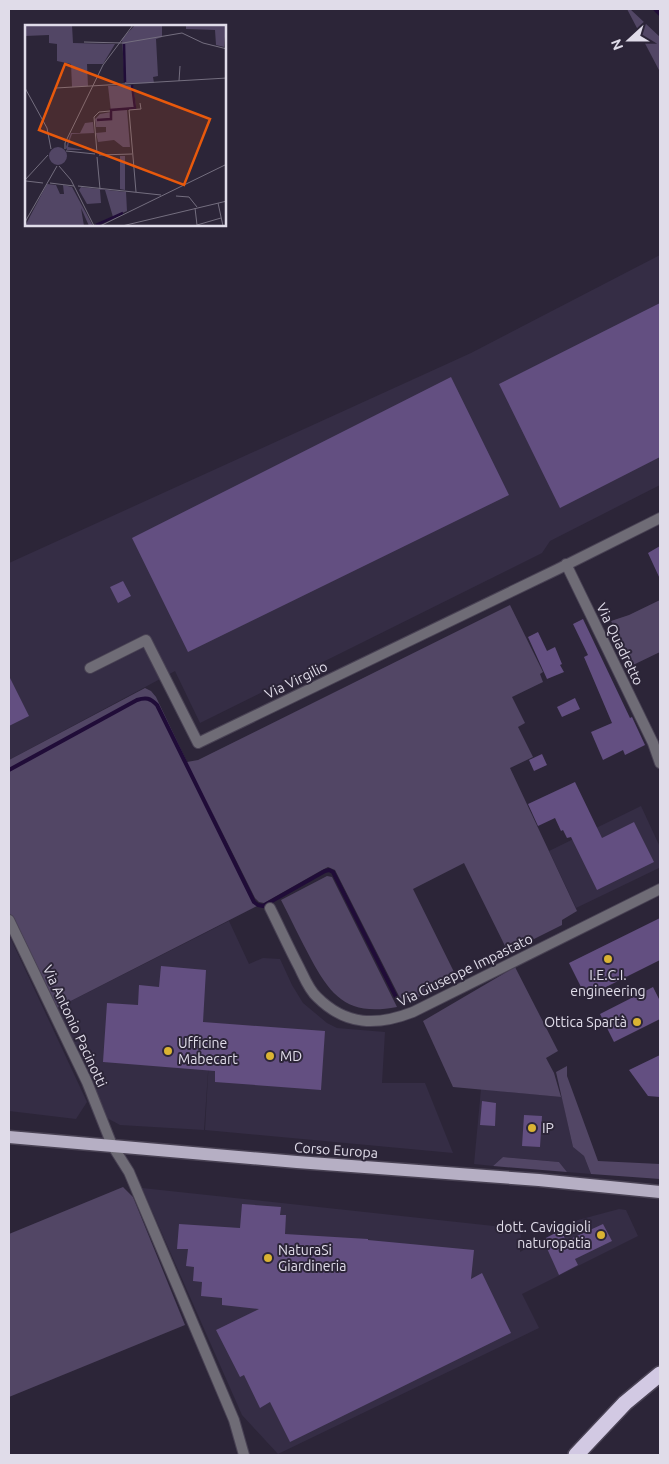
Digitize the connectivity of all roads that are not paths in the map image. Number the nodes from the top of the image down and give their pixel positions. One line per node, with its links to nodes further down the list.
1 (660, 518): 2 (street)
2 (566, 564): 3 (street, Via Virgilio); 4 (street, Via Quadretto)
3 (90, 668)
4 (660, 763)
5 (660, 889): 6 (street, Via Giuseppe Impastato)
6 (270, 908)
7 (9, 920): 9 (street, Via Antonio Pacinotti)
8 (9, 1137): 9 (main road, Corso Europa)
9 (112, 1145): 10 (main road, Corso Europa); 12 (street, Via Antonio Pacinotti)
10 (660, 1192)
11 (660, 1374): 13 (highway)
12 (244, 1455)
13 (576, 1455)

